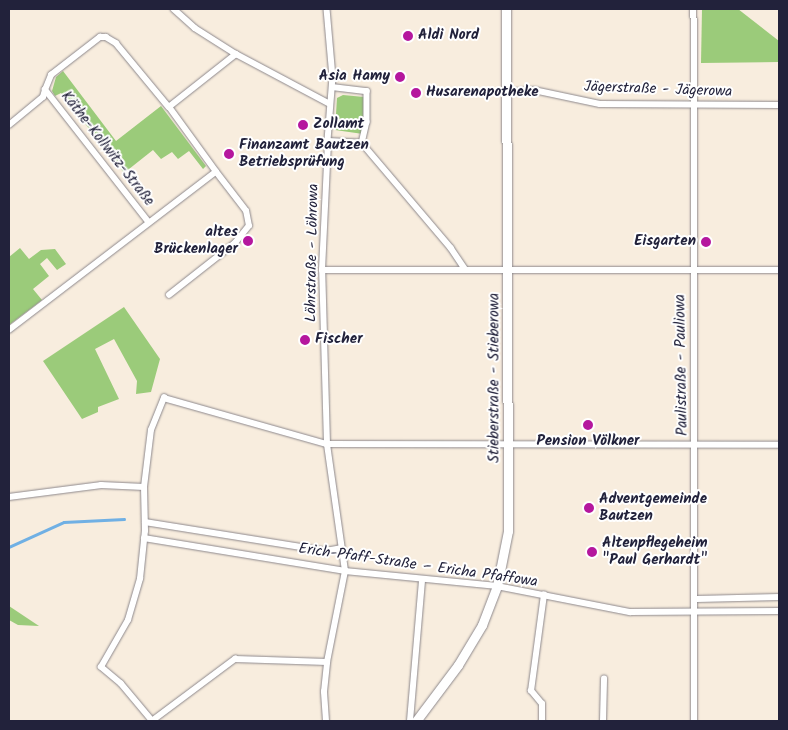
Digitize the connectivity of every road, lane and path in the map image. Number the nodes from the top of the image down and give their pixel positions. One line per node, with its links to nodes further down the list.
1 (174, 9): 5 (street)
2 (327, 9): 6 (street, Löhrstraße - Löhrowa)
3 (506, 9): 8 (main road, Stieberstraße - Stieberowa)
4 (694, 9): 10 (street, Paulistraße - Pauliowa)
5 (236, 54): 9 (street); 12 (street)
6 (332, 87): 9 (street, Löhrstraße - Löhrowa); 15 (street)
7 (45, 90): 12 (street, Käthe-Kollwitz-Straße); 13 (street, Käthe-Kollwitz-Straße); 17 (street, Käthe-Kollwitz-Straße)
8 (507, 92): 10 (street, Jägerstraße - Jägerowa); 20 (main road, Stieberstraße - Stieberowa)
9 (330, 104): 14 (street, Löhrstraße - Löhrowa)
10 (694, 104): 11 (street, Jägerstraße - Jägerowa); 21 (street, Paulistraße - Pauliowa)
11 (779, 105)
12 (168, 107): 16 (street, Käthe-Kollwitz-Straße)
13 (9, 125)
14 (328, 141): 15 (street); 19 (street, Löhrstraße - Löhrowa)
15 (362, 143): 18 (street)
16 (216, 172): 17 (street, Käthe-Kollwitz-Straße); 23 (street, Käthe-Kollwitz-Straße)
17 (150, 223): 24 (street, Käthe-Kollwitz-Straße)
18 (465, 269): 19 (street); 20 (street)
19 (322, 270): 25 (street, Löhrstraße - Löhrowa)
20 (508, 270): 21 (street); 26 (main road, Stieberstraße - Stieberowa)
21 (694, 270): 22 (street); 27 (street, Paulistraße - Pauliowa)
22 (779, 270)
23 (169, 295)
24 (9, 330)
25 (327, 444): 26 (street); 29 (street); 33 (street, Löhrstraße - Löhrowa)
26 (509, 444): 27 (street); 36 (main road, Stieberstraße - Stieberowa)
27 (695, 444): 28 (street); 39 (street, Paulistraße - Pauliowa)
28 (779, 445)
29 (144, 487): 30 (street); 31 (street)
30 (9, 497)
31 (145, 522): 32 (street); 33 (street, Erich-Pfaff-Straße – Ericha Pfaffowa)
32 (144, 538): 34 (street, Erich-Pfaff-Straße – Ericha Pfaffowa); 44 (street)
33 (342, 548): 34 (street, Löhrstraße - Löhrowa)
34 (345, 570): 35 (street, Erich-Pfaff-Straße – Ericha Pfaffowa); 42 (street, Löhrstraße - Löhrowa)
35 (422, 580): 36 (street, Erich-Pfaff-Straße – Ericha Pfaffowa); 46 (street)
36 (497, 586): 37 (street, Erich-Pfaff-Straße – Ericha Pfaffowa); 47 (main road, Stieberstraße - Stieberowa)
37 (544, 596): 41 (street, Erich-Pfaff-Straße – Ericha Pfaffowa); 48 (street)
38 (779, 597): 39 (street)
39 (697, 599): 41 (street, Paulistraße - Pauliowa)
40 (779, 611): 41 (street, Erich-Pfaff-Straße – Ericha Pfaffowa)
41 (697, 612): 50 (street, Paulistraße - Pauliowa)
42 (327, 662): 44 (street); 45 (street, Löhrstraße - Löhrowa)
43 (604, 679): 49 (street)
44 (152, 721)
45 (326, 721)
46 (410, 721)
47 (416, 721)
48 (542, 721)
49 (603, 721)
50 (695, 721)

